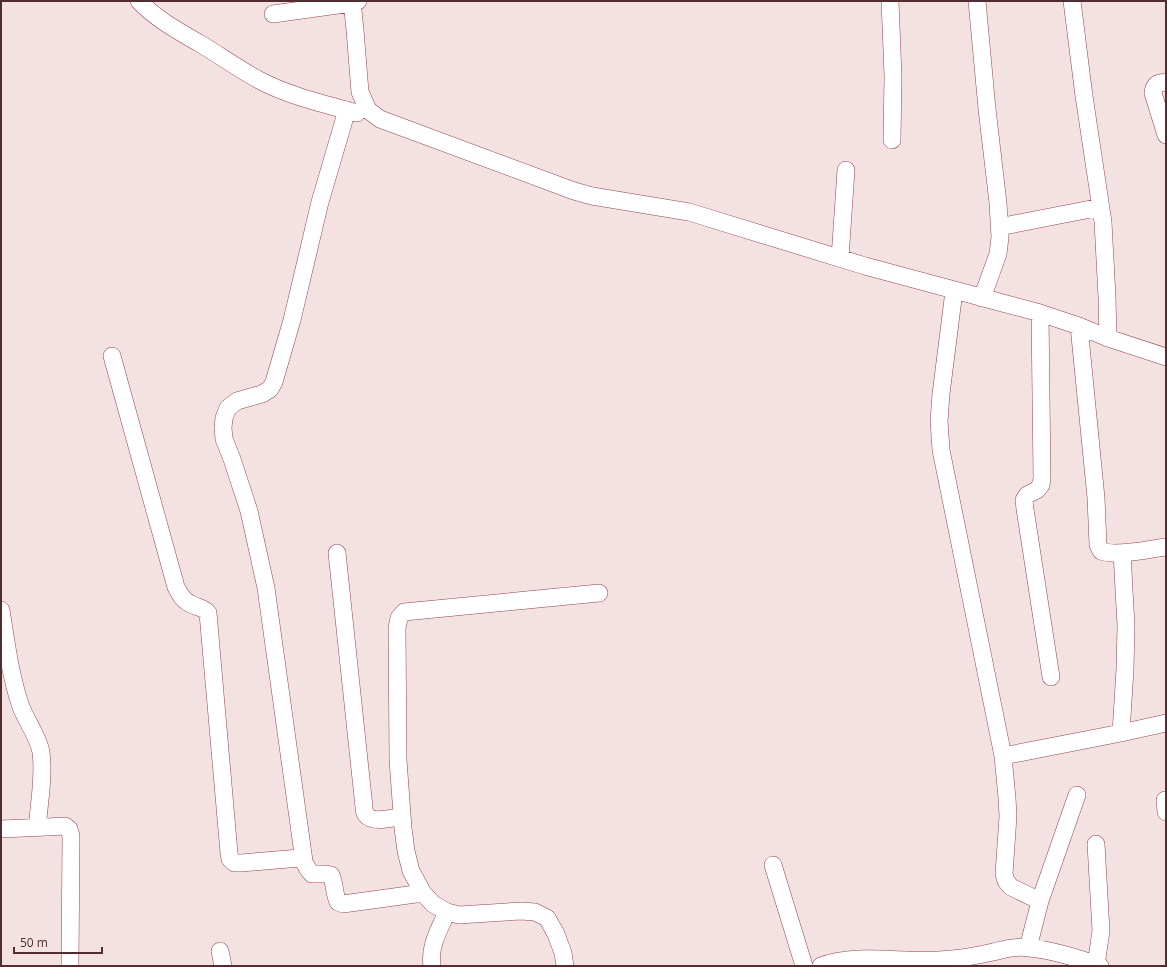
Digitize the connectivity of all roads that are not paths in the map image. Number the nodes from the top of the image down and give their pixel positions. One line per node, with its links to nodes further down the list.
1 (139, 1): 8 (street)
2 (890, 1): 11 (street)
3 (977, 1): 14 (street)
4 (1072, 1): 13 (street)
5 (354, 2): 6 (street); 9 (street)
6 (273, 14)
7 (1166, 82): 10 (street)
8 (347, 110): 9 (street); 37 (street)
9 (380, 119): 15 (street)
10 (1166, 135)
11 (892, 140)
12 (846, 170): 15 (street)
13 (1101, 207): 14 (street); 20 (street)
14 (999, 227): 17 (street)
15 (840, 258): 16 (street)
16 (954, 291): 17 (street); 31 (street)
17 (982, 298): 18 (street)
18 (1040, 313): 19 (street); 28 (street)
19 (1080, 326): 20 (street); 24 (street)
20 (1108, 338): 22 (street)
21 (112, 356): 37 (street)
22 (1166, 357)
23 (1166, 547): 24 (street)
24 (1122, 552): 30 (street)
25 (337, 553): 33 (street)
26 (599, 592): 33 (street)
27 (1, 610): 34 (street)
28 (1051, 677)
29 (1166, 723): 30 (street)
30 (1122, 732): 31 (street)
31 (1003, 756): 40 (street)
32 (1077, 795): 40 (street)
33 (402, 816): 39 (street)
34 (47, 827): 35 (street); 45 (street)
35 (1, 829)
36 (1096, 844): 44 (street)
37 (304, 860): 39 (street)
38 (773, 865): 48 (street)
39 (423, 893): 41 (street)
40 (1040, 901): 42 (street)
41 (447, 912): 46 (street); 47 (street)
42 (1028, 948): 43 (street); 44 (street)
43 (931, 964): 49 (street)
44 (1098, 965)
45 (70, 966)
46 (432, 966)
47 (565, 966)
48 (804, 966)
49 (821, 966)

